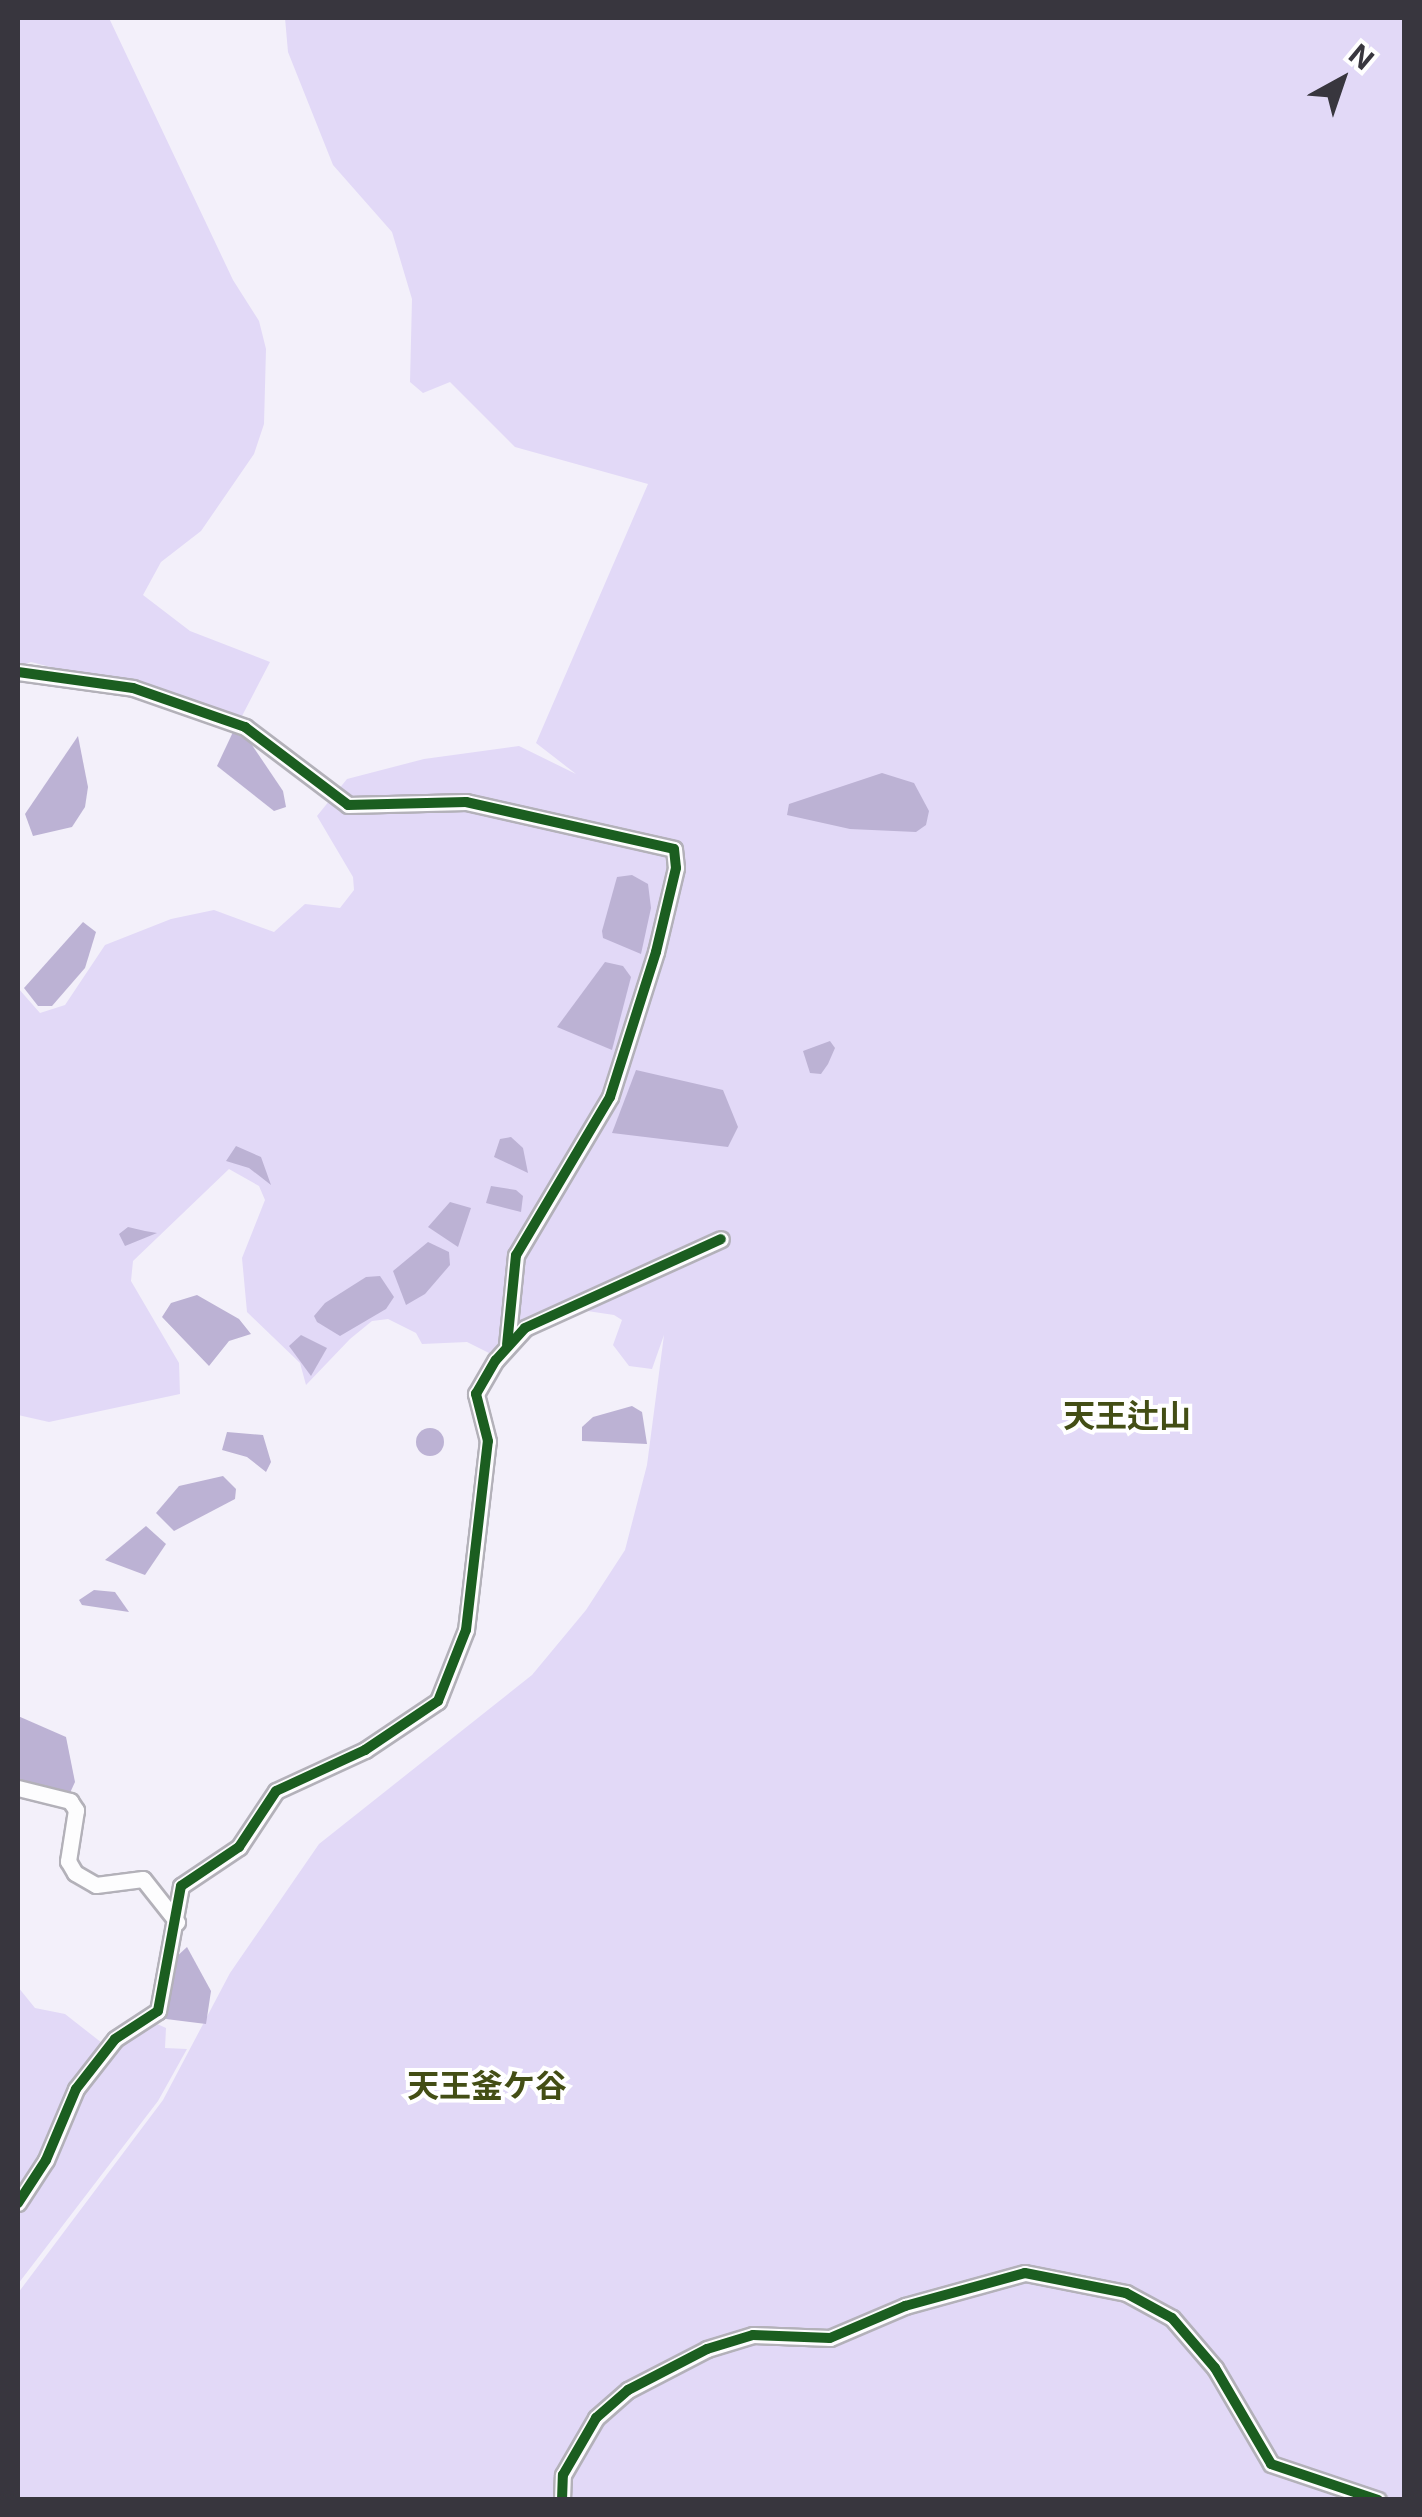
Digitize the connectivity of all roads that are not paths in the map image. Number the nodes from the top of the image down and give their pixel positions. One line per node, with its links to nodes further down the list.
1 (18, 672): 3 (street)
2 (722, 1239): 3 (street)
3 (507, 1345): 5 (street)
4 (18, 1788): 5 (street)
5 (178, 1922): 6 (street)
6 (18, 2203)
7 (562, 2500): 8 (street)
8 (1378, 2500)

